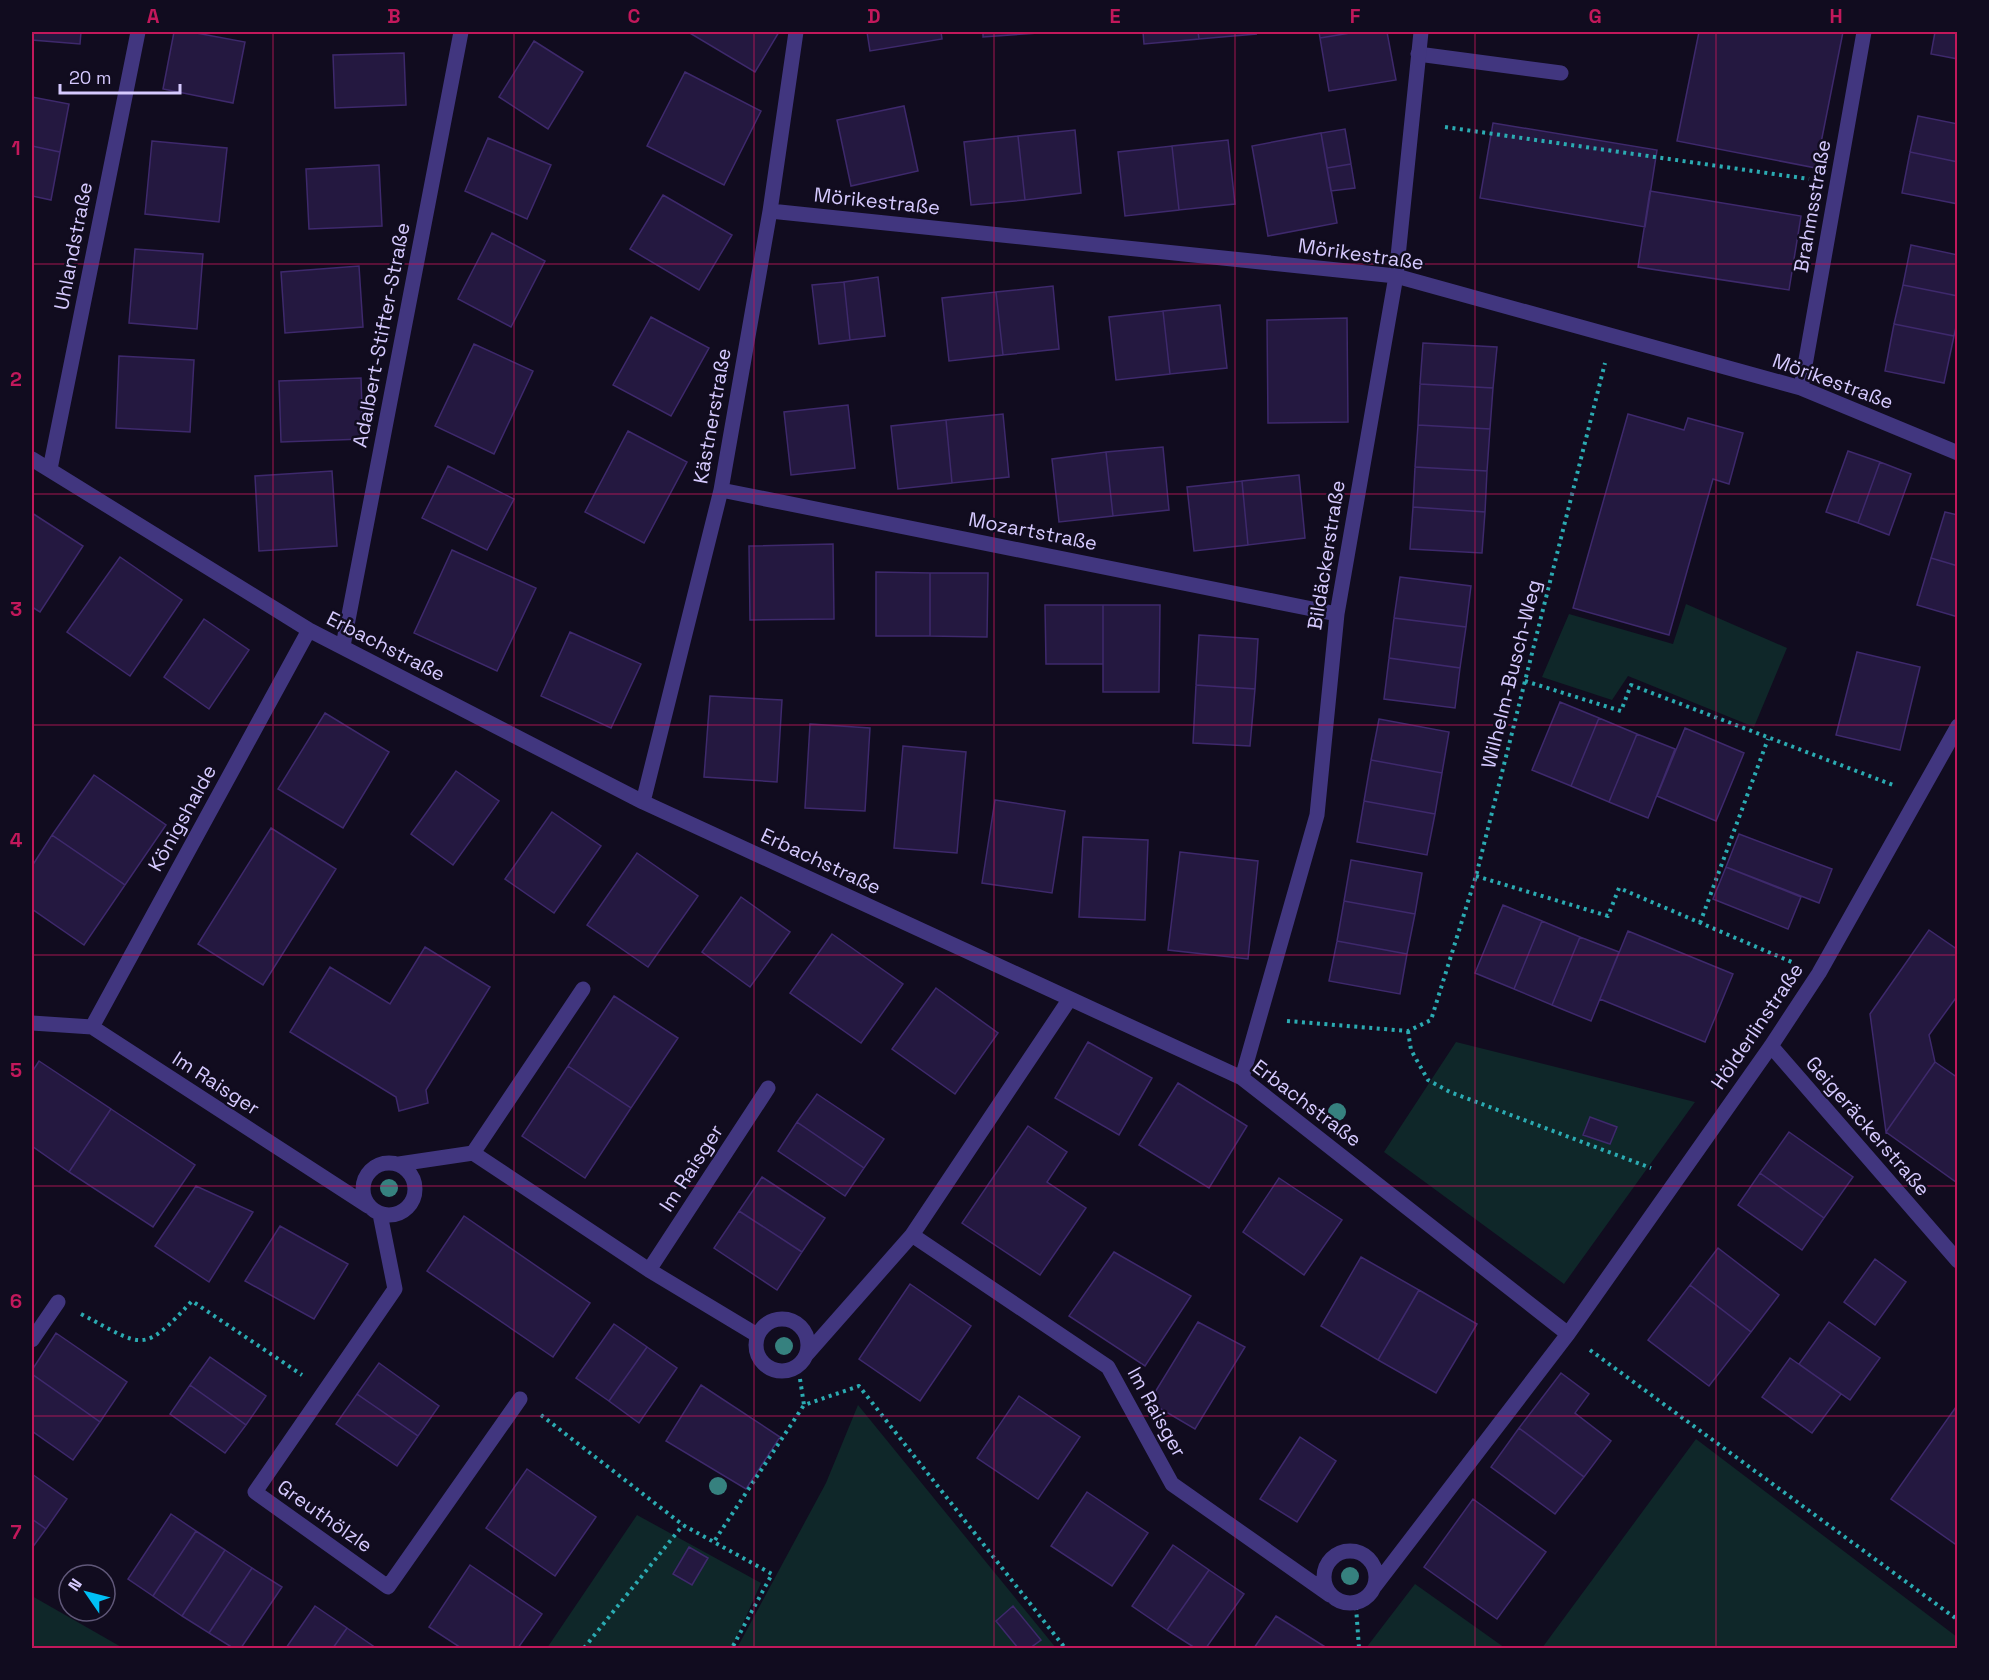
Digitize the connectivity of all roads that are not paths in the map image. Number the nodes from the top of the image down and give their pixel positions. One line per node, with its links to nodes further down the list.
1 (138, 32): 13 (street, Uhlandstraße)
2 (461, 32): 17 (street, Adalbert-Stifter-Straße)
3 (796, 32): 8 (street, Kästnerstraße)
4 (1421, 32): 6 (street, Bildäckerstraße)
5 (1864, 32): 10 (street, Brahmsstraße)
6 (1418, 54): 7 (street); 9 (street, Bildäckerstraße)
7 (1561, 73)
8 (770, 211): 9 (street, Mörikestraße); 14 (street, Kästnerstraße)
9 (1396, 276): 10 (street, Mörikestraße); 15 (street, Bildäckerstraße)
10 (1801, 388): 11 (street, Mörikestraße)
11 (1958, 453)
12 (32, 459): 13 (street, Erbachstraße)
13 (50, 470): 16 (street, Erbachstraße)
14 (721, 490): 15 (street, Mozartstraße); 19 (street, Kästnerstraße)
15 (1336, 614): 25 (street, Bildäckerstraße)
16 (309, 630): 17 (street, Erbachstraße); 23 (street, Königshalde)
17 (343, 646): 19 (street, Erbachstraße)
18 (1958, 726): 24 (street, Hölderlinstraße)
19 (643, 802): 21 (street, Erbachstraße)
20 (583, 989): 27 (street)
21 (1069, 1000): 25 (street, Erbachstraße); 30 (street)
22 (32, 1023): 23 (street, Im Raisger)
23 (92, 1027): 29 (street, Im Raisger)
24 (1771, 1046): 31 (street, Geigeräckerstraße); 34 (street, Hölderlinstraße)
25 (1242, 1078): 34 (street, Erbachstraße)
26 (768, 1088): 32 (street, Im Raisger)
27 (473, 1154): 28 (street); 32 (street)
28 (399, 1164): 29 (street); 29 (street)
29 (374, 1210): 38 (street, Greuthölzle)
30 (912, 1235): 37 (street); 40 (street, Im Raisger)
31 (1958, 1261)
32 (649, 1270): 35 (street)
33 (58, 1302): 36 (street)
34 (1568, 1334): 39 (street)
35 (757, 1335): 37 (street); 37 (street)
36 (32, 1340)
37 (802, 1359)
38 (520, 1399)
39 (1375, 1586): 40 (street, Im Raisger); 40 (street)
40 (1330, 1595)

